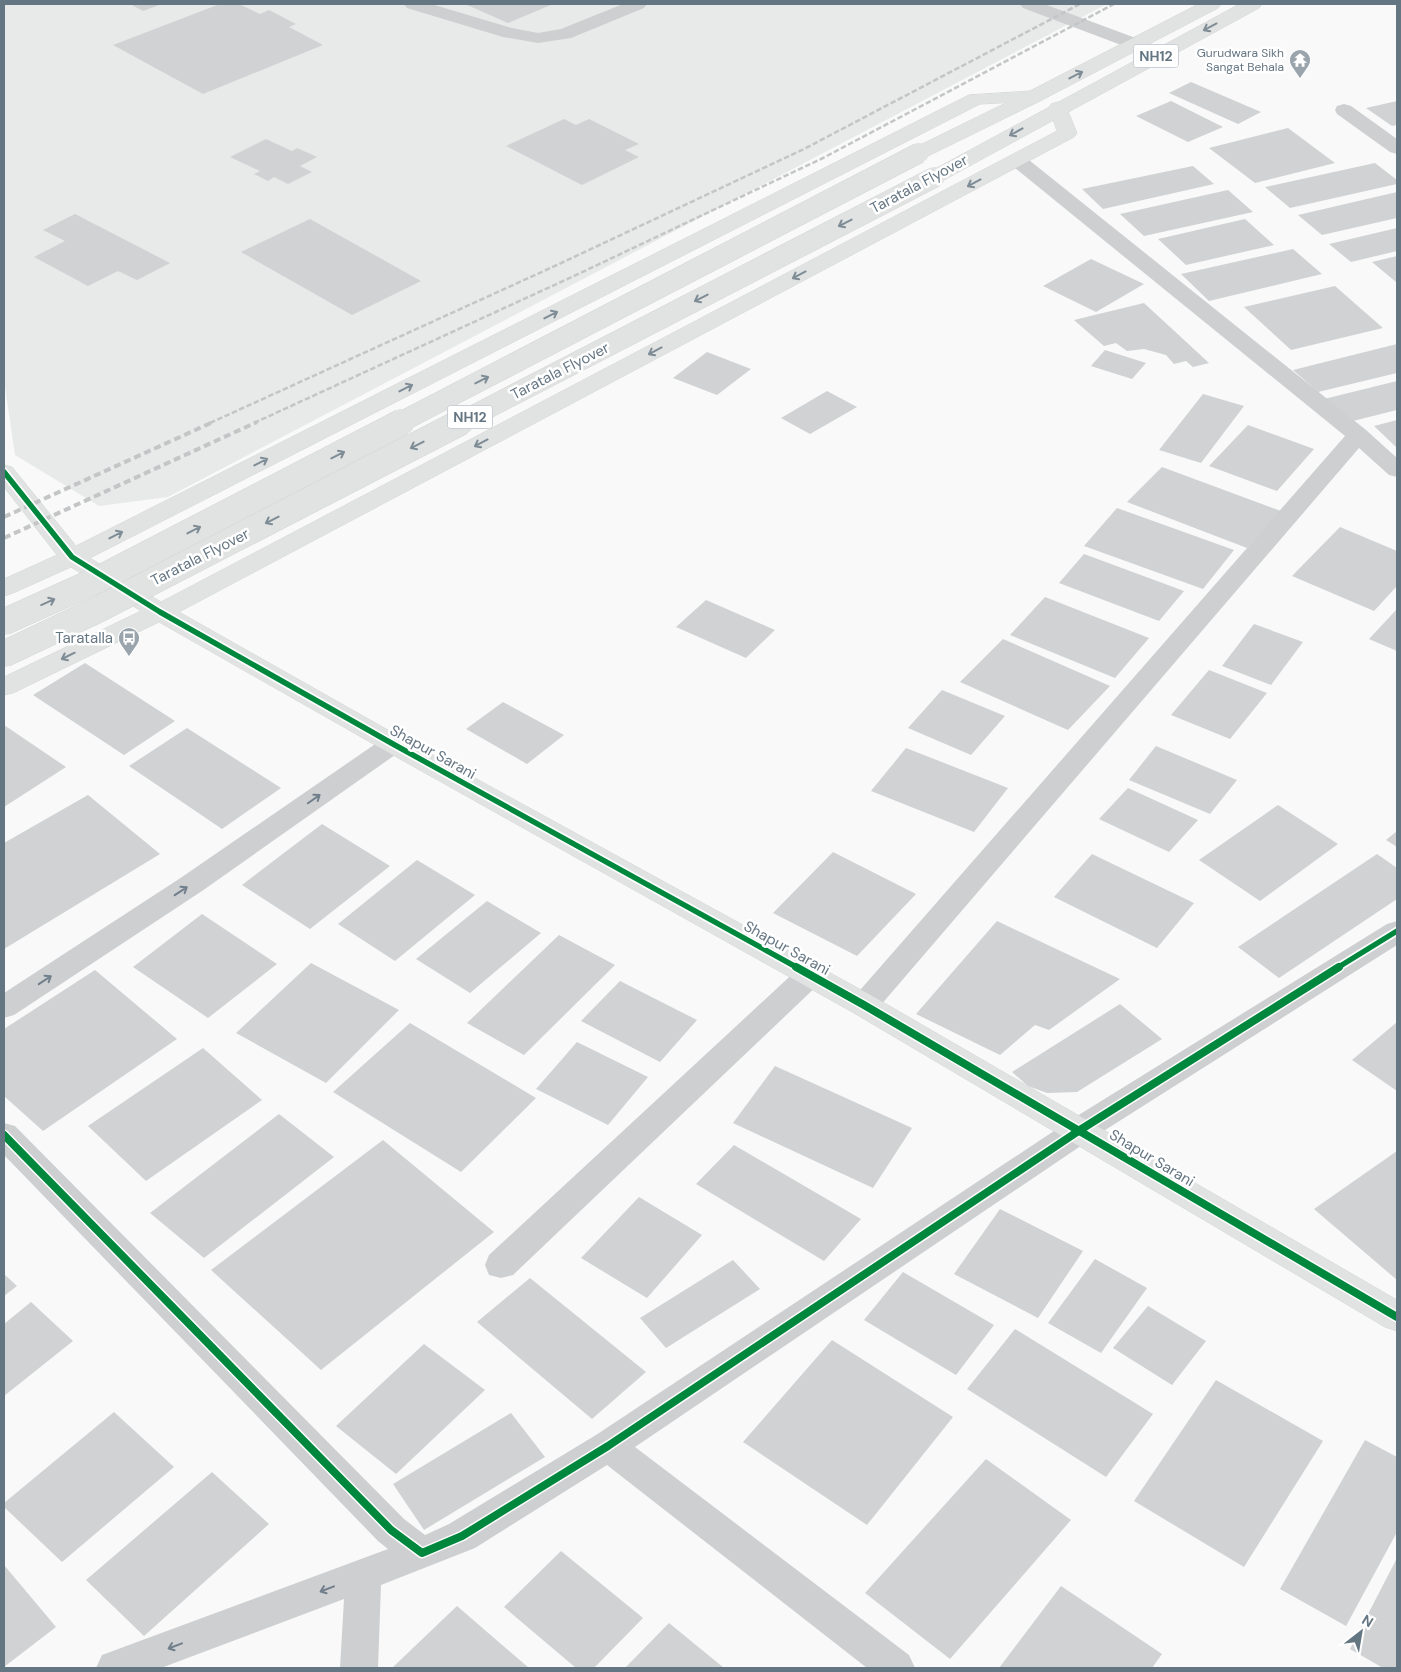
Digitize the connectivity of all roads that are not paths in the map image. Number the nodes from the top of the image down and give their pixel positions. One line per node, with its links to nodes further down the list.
1 (413, 4): 2 (street)
2 (638, 4)
3 (1029, 4): 6 (street)
4 (1212, 4): 6 (main road, NH12)
5 (1253, 4): 8 (main road, NH12, one-way to 8)
6 (1135, 44): 7 (main road, NH12, one-way to 6)
7 (1033, 97): 15 (main road, one-way to 7); 18 (main road, Taratala Flyover / NH12, one-way to 7, bridge)
8 (1058, 108): 11 (main road); 19 (main road, Taratala Flyover / NH12, one-way to 19, bridge)
9 (1344, 110): 10 (street)
10 (1397, 148)
11 (1017, 160): 12 (street); 17 (main road, one-way to 17)
12 (1358, 435): 13 (street); 24 (street)
13 (1397, 470)
14 (4, 472): 15 (main road)
15 (72, 557): 16 (main road); 17 (main road, Shapur Sarani)
16 (4, 588)
17 (160, 612): 20 (main road, one-way to 20); 21 (main road, Shapur Sarani)
18 (4, 622)
19 (4, 654)
20 (4, 687)
21 (393, 744): 23 (main road, Shapur Sarani); 25 (street, one-way to 21)
22 (1397, 931): 26 (street)
23 (810, 975): 24 (main road, Shapur Sarani); 28 (street)
24 (864, 1005): 26 (main road, Shapur Sarani)
25 (4, 1006)
26 (1080, 1130): 29 (main road, Shapur Sarani); 30 (street)
27 (4, 1134): 31 (street)
28 (501, 1265)
29 (1397, 1317)
30 (608, 1446): 31 (street); 35 (street)
31 (422, 1554): 32 (street)
32 (363, 1576): 33 (street, one-way to 33); 34 (street)
33 (115, 1668)
34 (359, 1668)
35 (896, 1668)

